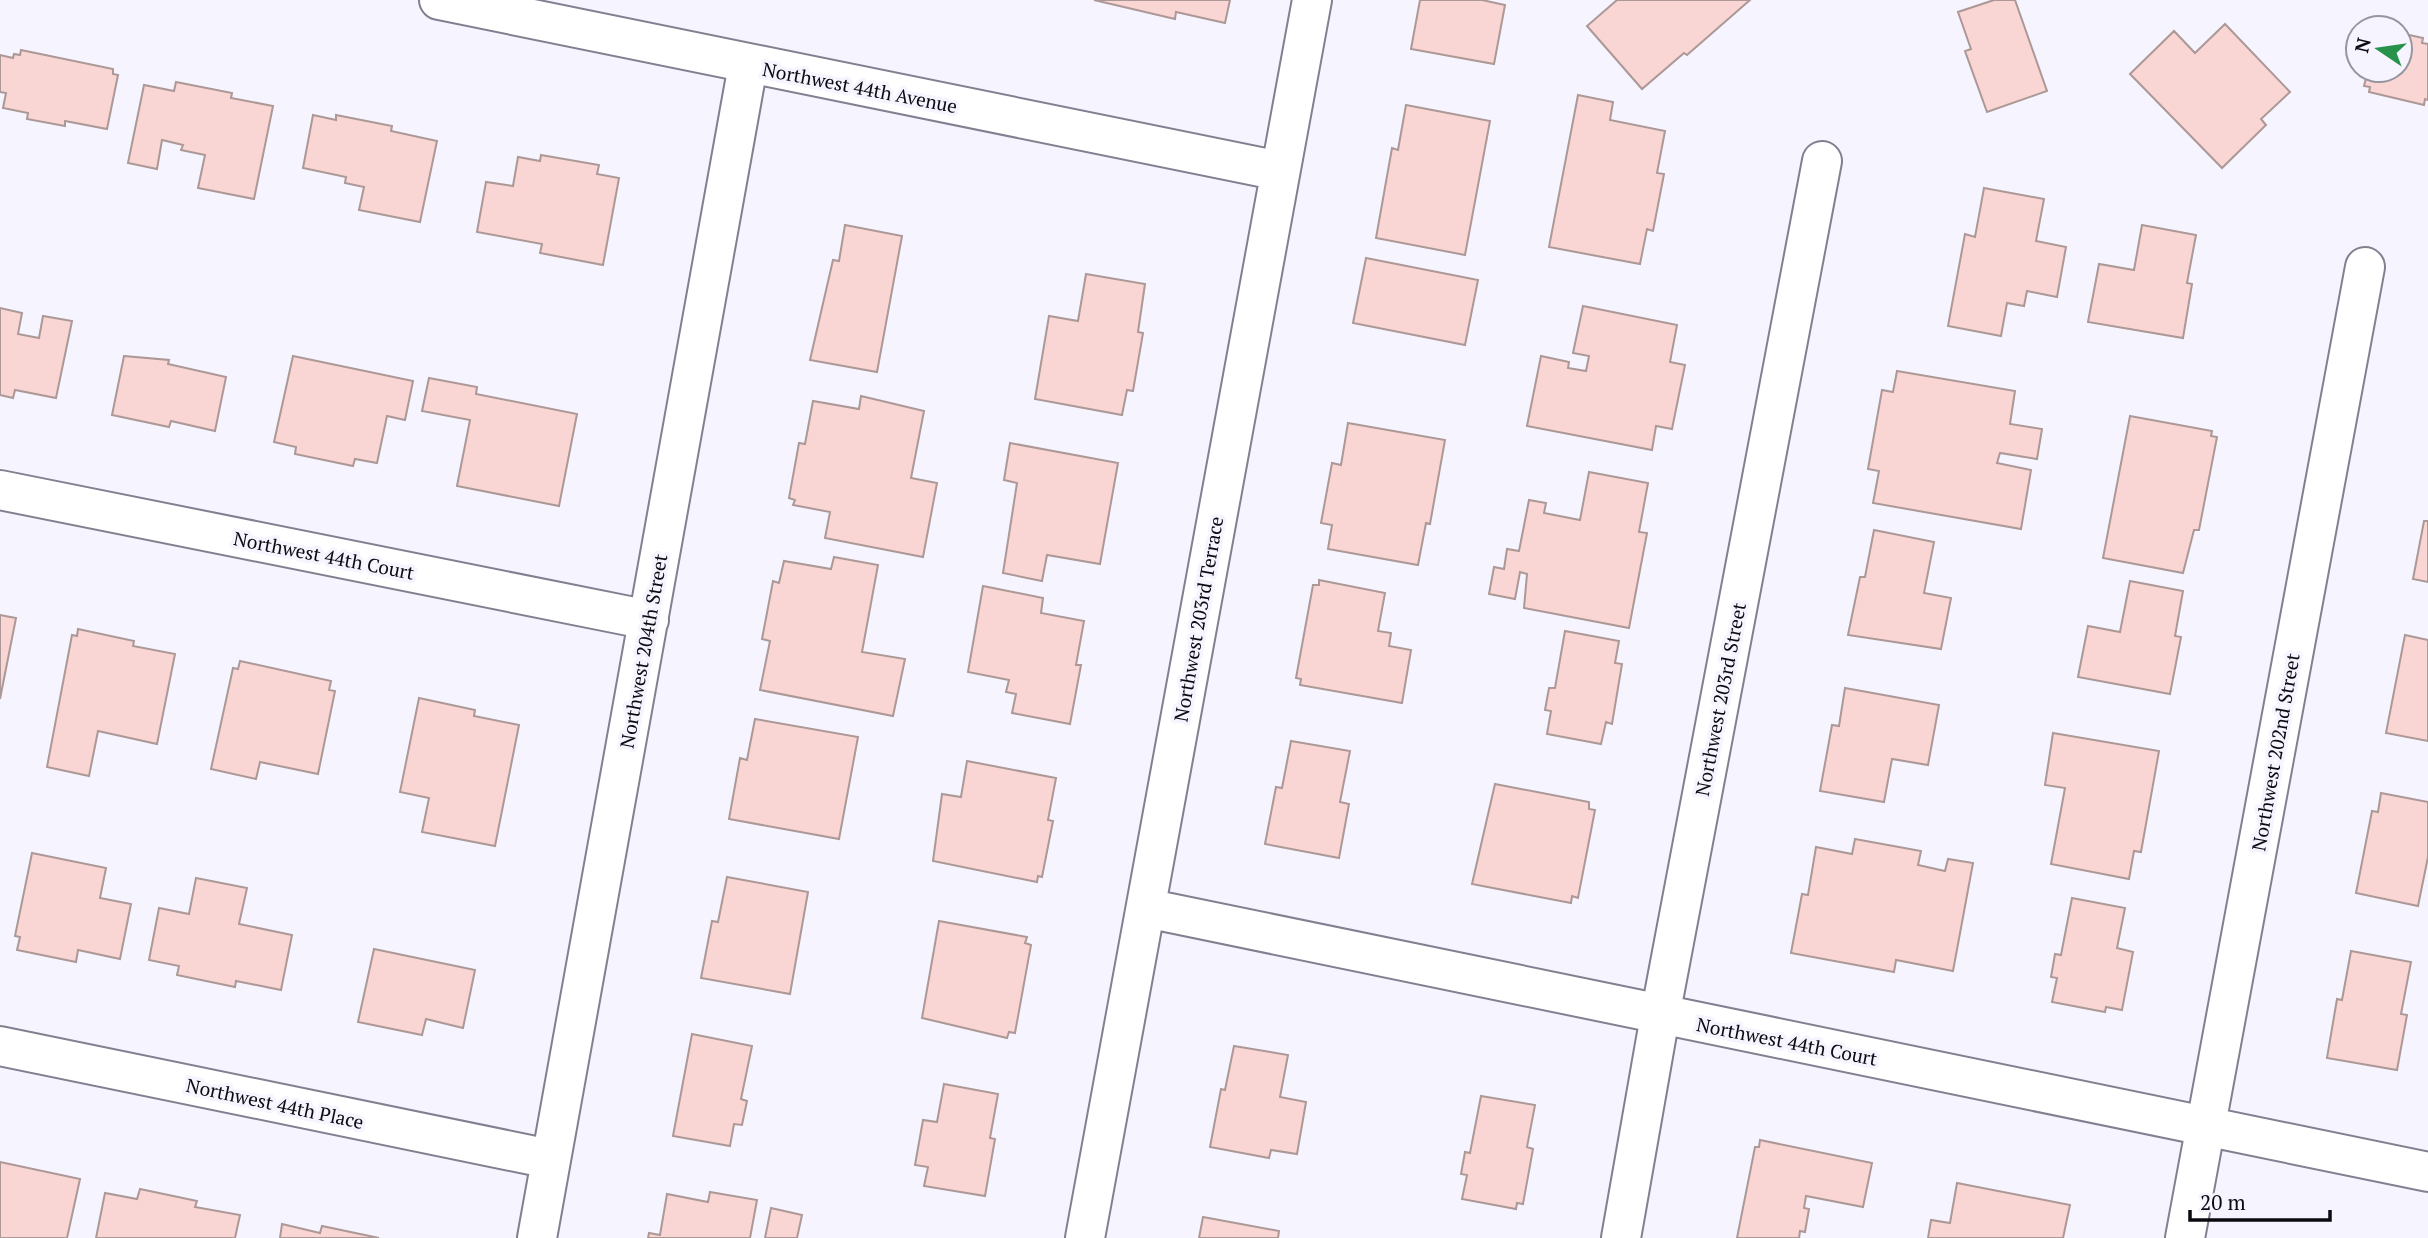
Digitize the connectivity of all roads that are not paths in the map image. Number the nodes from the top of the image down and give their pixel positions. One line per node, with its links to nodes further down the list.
1 (439, 0): 3 (street, Northwest 44th Avenue)
2 (1312, 0): 5 (street, Northwest 203rd Terrace)
3 (748, 65): 5 (street, Northwest 44th Avenue); 8 (street, Northwest 204th Street)
4 (1822, 161): 10 (street, Northwest 203rd Street)
5 (1280, 171): 9 (street, Northwest 203rd Terrace)
6 (2365, 267): 12 (street, Northwest 202nd Street)
7 (0, 490): 8 (street, Northwest 44th Court)
8 (649, 620): 13 (street, Northwest 204th Street)
9 (1146, 908): 10 (street, Northwest 44th Court); 16 (street, Northwest 203rd Terrace)
10 (1660, 1016): 12 (street, Northwest 44th Court); 17 (street, Northwest 203rd Street)
11 (0, 1046): 13 (street, Northwest 44th Place)
12 (2206, 1126): 14 (street, Northwest 44th Court); 18 (street, Northwest 202nd Street)
13 (551, 1159): 15 (street, Northwest 204th Street)
14 (2428, 1172)
15 (537, 1238)
16 (1086, 1238)
17 (1621, 1238)
18 (2185, 1238)

